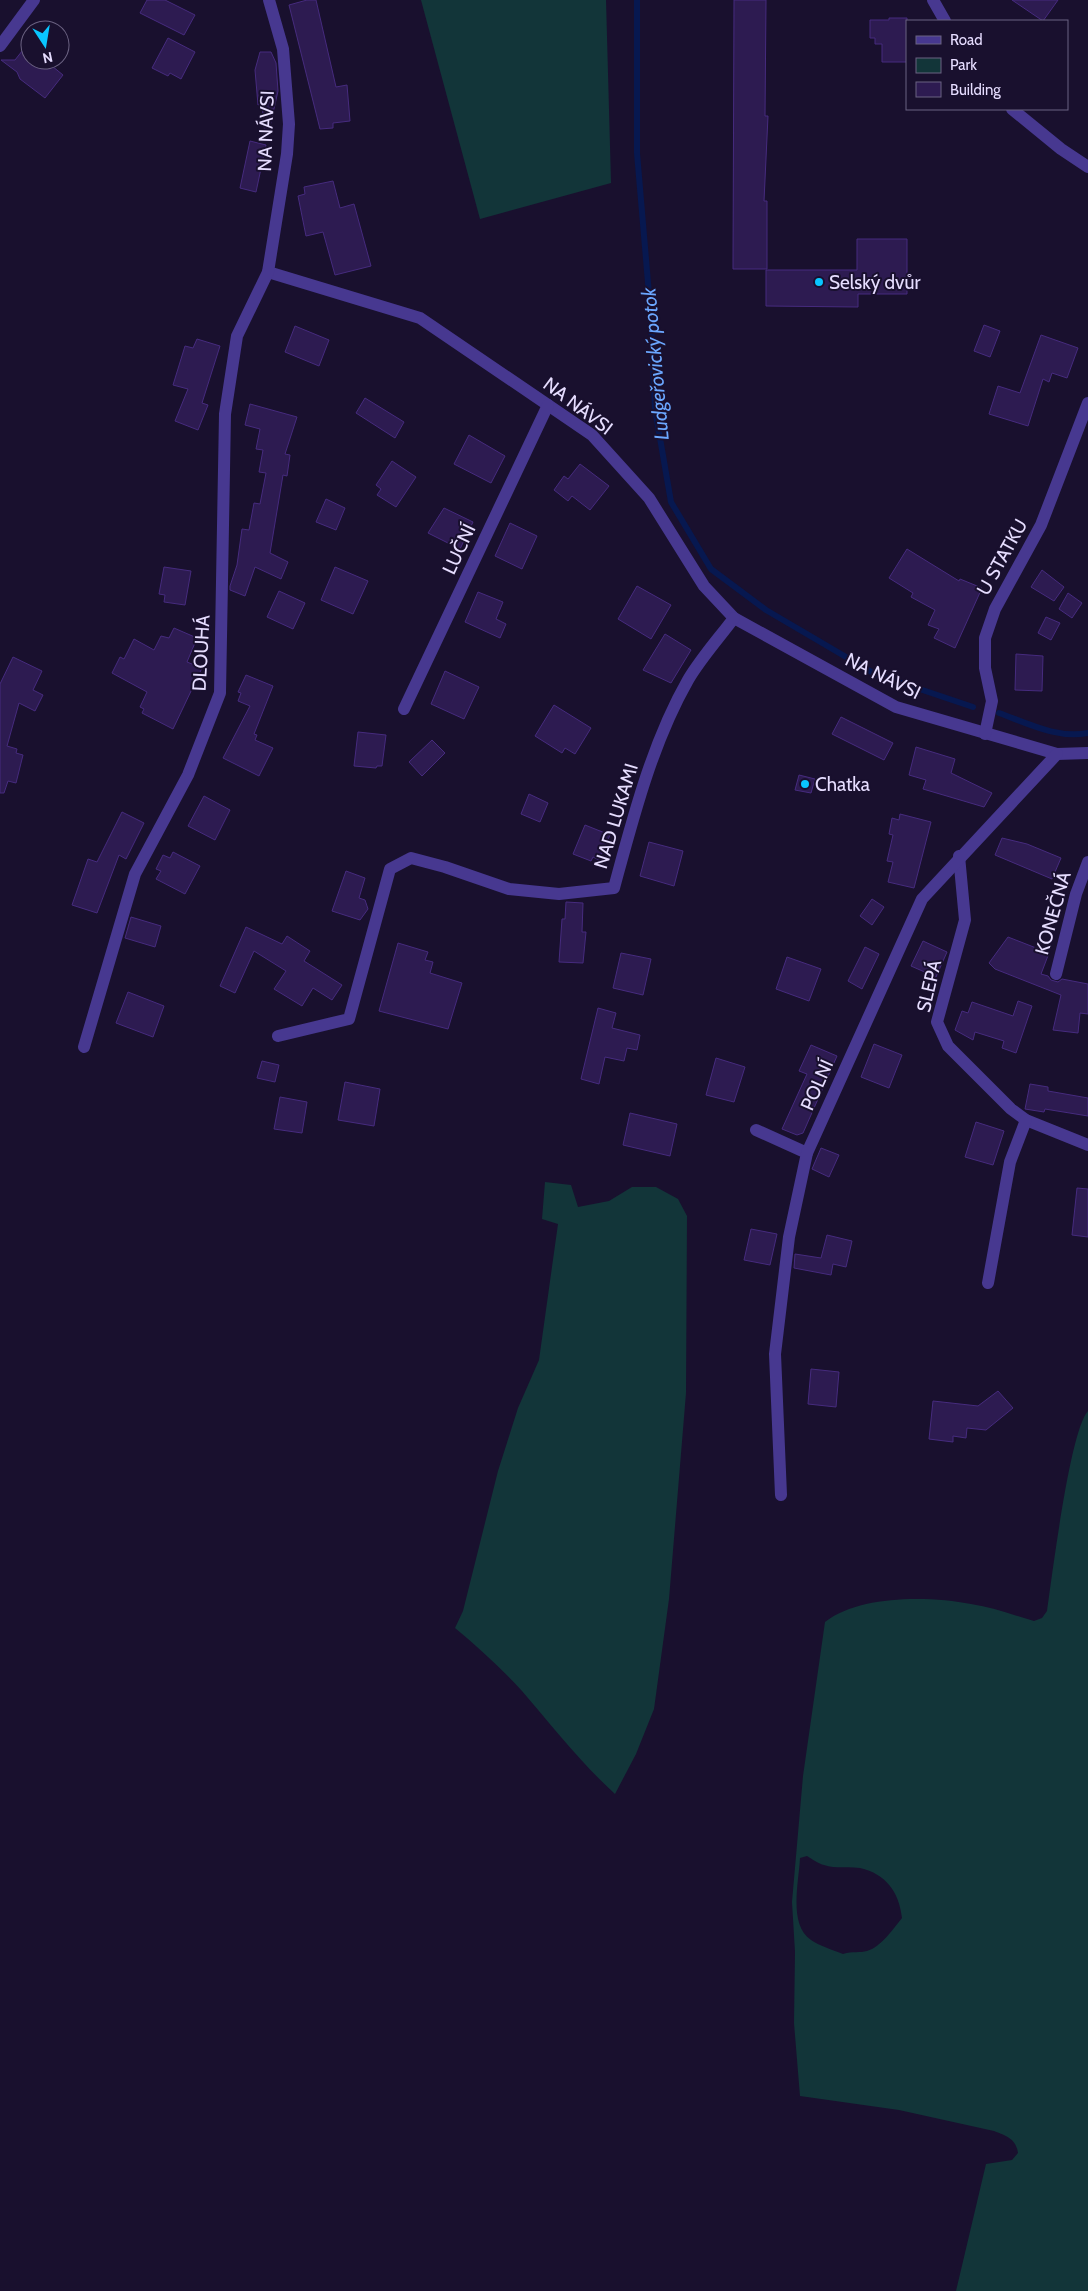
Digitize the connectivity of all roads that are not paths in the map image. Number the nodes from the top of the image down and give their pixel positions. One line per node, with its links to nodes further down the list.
1 (34, 0): 5 (street)
2 (269, 0): 8 (street, NA NÁVSI)
3 (932, 0): 4 (street)
4 (944, 20)
5 (0, 46)
6 (1013, 110): 7 (street)
7 (1088, 167)
8 (268, 272): 10 (street, NA NÁVSI); 20 (street, DLOUHÁ)
9 (1088, 403): 13 (street, U STATKU)
10 (548, 405): 11 (street, NA NÁVSI); 12 (street, LUČNÍ)
11 (734, 618): 13 (street, NA NÁVSI); 19 (street, NAD LUKAMI)
12 (404, 709)
13 (985, 734): 15 (street, NA NÁVSI)
14 (1088, 753): 15 (street, NA NÁVSI)
15 (1057, 754): 16 (street, POLNÍ)
16 (960, 856): 21 (street, SLEPÁ); 24 (street, POLNÍ)
17 (1088, 862): 18 (street, KONEČNÁ)
18 (1056, 974)
19 (278, 1036)
20 (84, 1048)
21 (1026, 1120): 23 (street, SLEPÁ); 25 (street)
22 (756, 1130): 24 (street)
23 (1088, 1145)
24 (807, 1152): 26 (street, POLNÍ)
25 (988, 1283)
26 (782, 1495)

